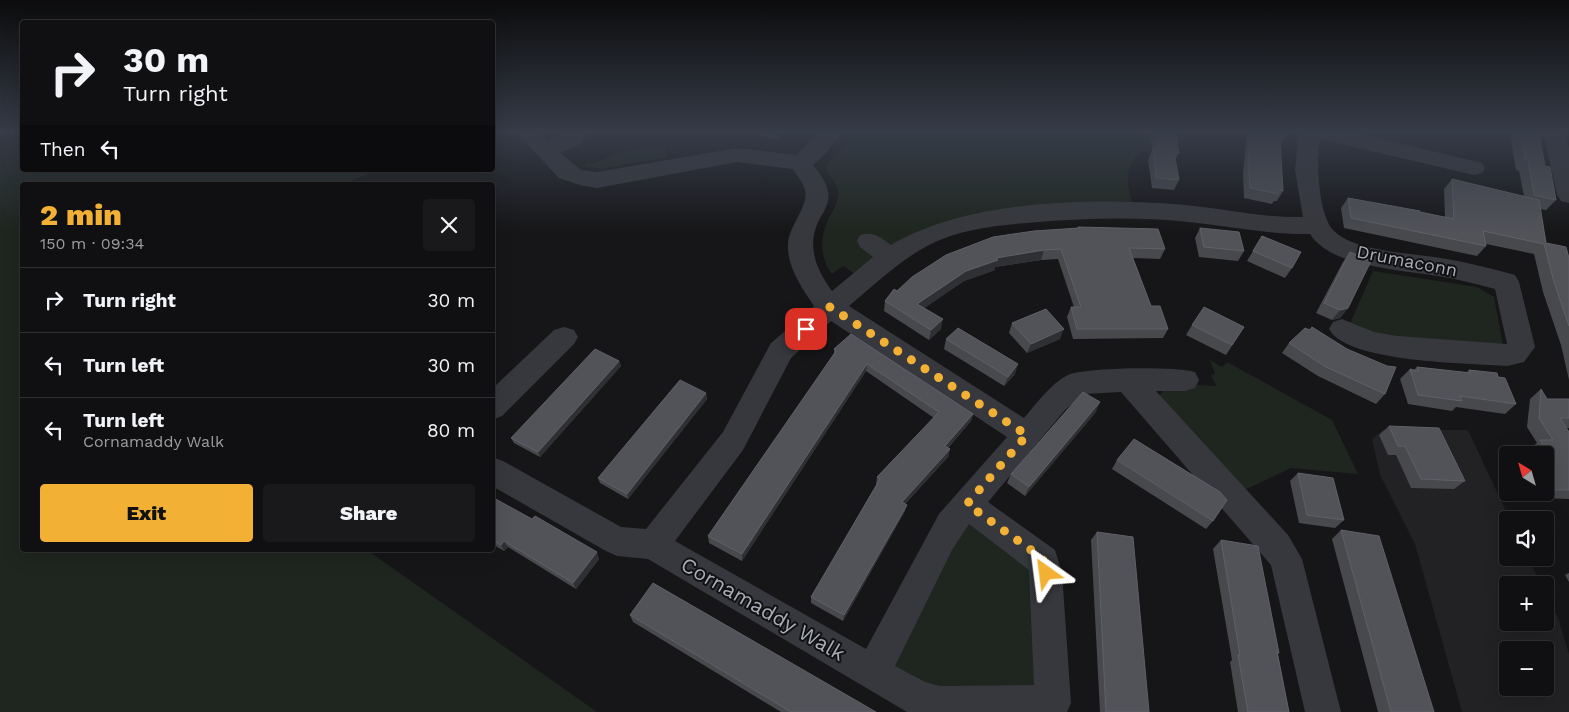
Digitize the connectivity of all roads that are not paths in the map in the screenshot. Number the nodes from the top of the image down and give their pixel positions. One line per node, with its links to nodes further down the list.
1 (559, 165): 2 (street)
2 (680, 165)
3 (801, 165): 12 (street)
4 (1306, 165): 9 (street)
5 (1462, 165): 7 (street)
6 (1562, 165): 8 (street)
7 (1474, 168)
8 (1569, 195)
9 (1318, 225): 11 (street); 13 (street, Drumaconn)
10 (869, 241): 11 (street)
11 (890, 257): 12 (street)
12 (830, 307): 18 (street); 21 (street)
13 (1342, 330)
14 (564, 337): 17 (street)
15 (1128, 380): 16 (street); 18 (street); 24 (street)
16 (1185, 380)
17 (495, 405)
18 (1027, 435): 20 (street)
19 (495, 472): 21 (street, Cornamaddy Walk)
20 (967, 504): 22 (street); 23 (street)
21 (653, 545): 22 (street, Cornamaddy Walk)
22 (873, 673): 23 (street, Cornamaddy Walk)
23 (1053, 707)
24 (1324, 712)

